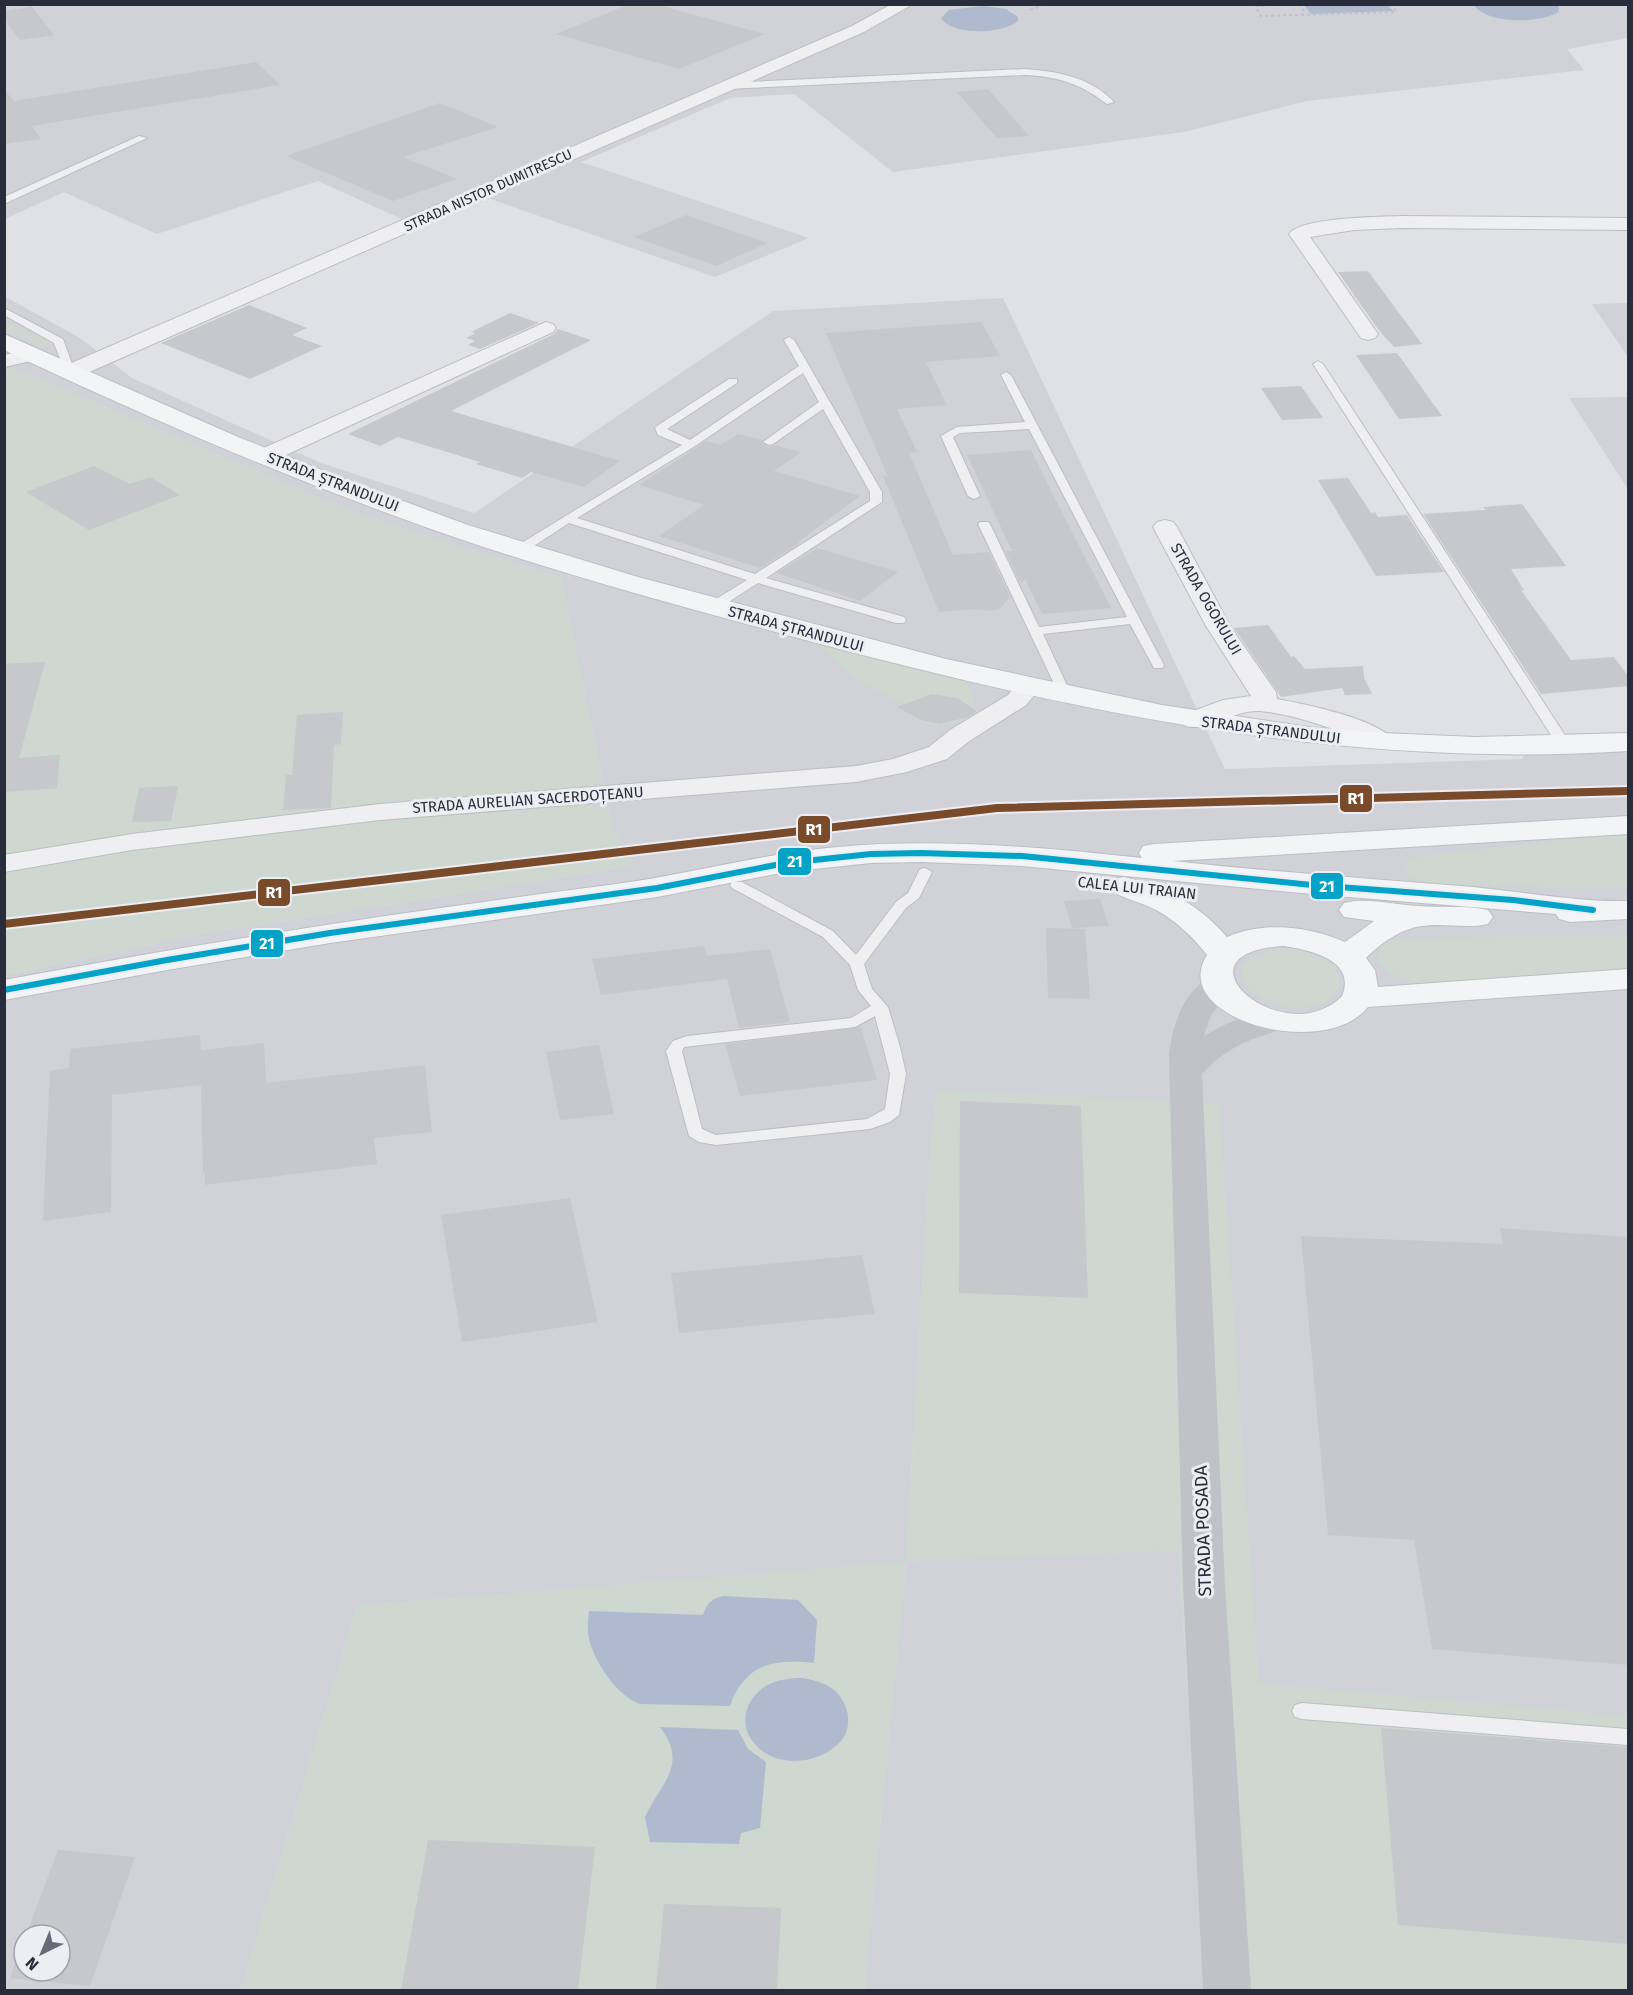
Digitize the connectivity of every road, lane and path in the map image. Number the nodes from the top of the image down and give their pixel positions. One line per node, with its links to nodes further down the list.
1 (905, 4): 8 (street, STRADA NISTOR DUMITRESCU)
2 (1047, 4): 6 (path)
3 (1297, 4): 5 (path); 7 (path)
4 (1390, 4): 7 (path)
5 (1255, 5): 7 (path)
6 (1030, 10)
7 (1306, 15)
8 (727, 86): 9 (lane); 22 (street, STRADA NISTOR DUMITRESCU)
9 (1110, 102)
10 (142, 138): 11 (lane)
11 (4, 201)
12 (1629, 224): 15 (street)
13 (4, 311): 22 (lane)
14 (546, 328): 29 (street)
15 (1368, 334)
16 (789, 340): 21 (lane)
17 (4, 341): 18 (main road, STRADA ȘTRANDULUI)
18 (33, 355): 19 (street); 22 (main road, STRADA ȘTRANDULUI)
19 (4, 361)
20 (1318, 364): 47 (lane)
21 (803, 368): 25 (lane); 28 (lane)
22 (70, 372): 29 (main road, STRADA ȘTRANDULUI)
23 (1006, 375): 26 (lane)
24 (733, 381): 28 (lane)
25 (824, 403): 27 (lane); 35 (lane)
26 (1033, 425): 30 (lane); 38 (lane)
27 (768, 442)
28 (691, 444): 31 (lane)
29 (265, 456): 34 (main road, STRADA ȘTRANDULUI)
30 (974, 496)
31 (568, 519): 34 (lane); 35 (lane)
32 (984, 524): 39 (lane)
33 (1165, 527): 43 (street, STRADA OGORULUI)
34 (519, 550): 36 (main road, STRADA ȘTRANDULUI)
35 (754, 578): 36 (lane); 37 (lane)
36 (712, 607): 41 (main road, STRADA ȘTRANDULUI)
37 (900, 620)
38 (1136, 620): 39 (lane); 40 (lane)
39 (1034, 631): 42 (lane)
40 (1158, 664)
41 (1029, 686): 42 (main road, STRADA ȘTRANDULUI); 51 (street, STRADA AURELIAN SACERDOȚEANU)
42 (1065, 694): 44 (main road, STRADA ȘTRANDULUI)
43 (1259, 703): 44 (street); 45 (street)
44 (1194, 720): 45 (main road, STRADA ȘTRANDULUI)
45 (1382, 742): 47 (main road, STRADA ȘTRANDULUI)
46 (1629, 742): 47 (main road, STRADA ȘTRANDULUI)
47 (1565, 746)
48 (1629, 825): 49 (main road)
49 (1378, 842): 50 (main road); 56 (main road)
50 (1056, 858): 53 (main road, CALEA LUI TRAIAN); 56 (main road, CALEA LUI TRAIAN)
51 (4, 864)
52 (926, 872): 54 (main road, CALEA LUI TRAIAN); 55 (main road, CALEA LUI TRAIAN); 61 (lane)
53 (681, 885): 54 (main road, CALEA LUI TRAIAN); 64 (main road, CALEA LUI TRAIAN)
54 (737, 885): 61 (lane)
55 (1124, 886): 59 (main road, CALEA LUI TRAIAN); 62 (main road)
56 (1392, 891): 57 (main road, CALEA LUI TRAIAN)
57 (1593, 910): 58 (main road, CALEA LUI TRAIAN); 59 (main road, CALEA LUI TRAIAN)
58 (1629, 910)
59 (1419, 916): 60 (main road)
60 (1348, 958): 62 (main road); 65 (main road)
61 (857, 963): 66 (lane)
62 (1221, 969): 67 (main road); 68 (street, STRADA POSADA)
63 (1629, 979): 65 (main road)
64 (4, 990)
65 (1358, 998): 67 (main road)
66 (880, 1007): 66 (lane)
67 (1276, 1021): 68 (street)
68 (1185, 1072): 71 (street, STRADA POSADA)
69 (1302, 1710): 70 (lane)
70 (1629, 1737)
71 (1227, 1990)

